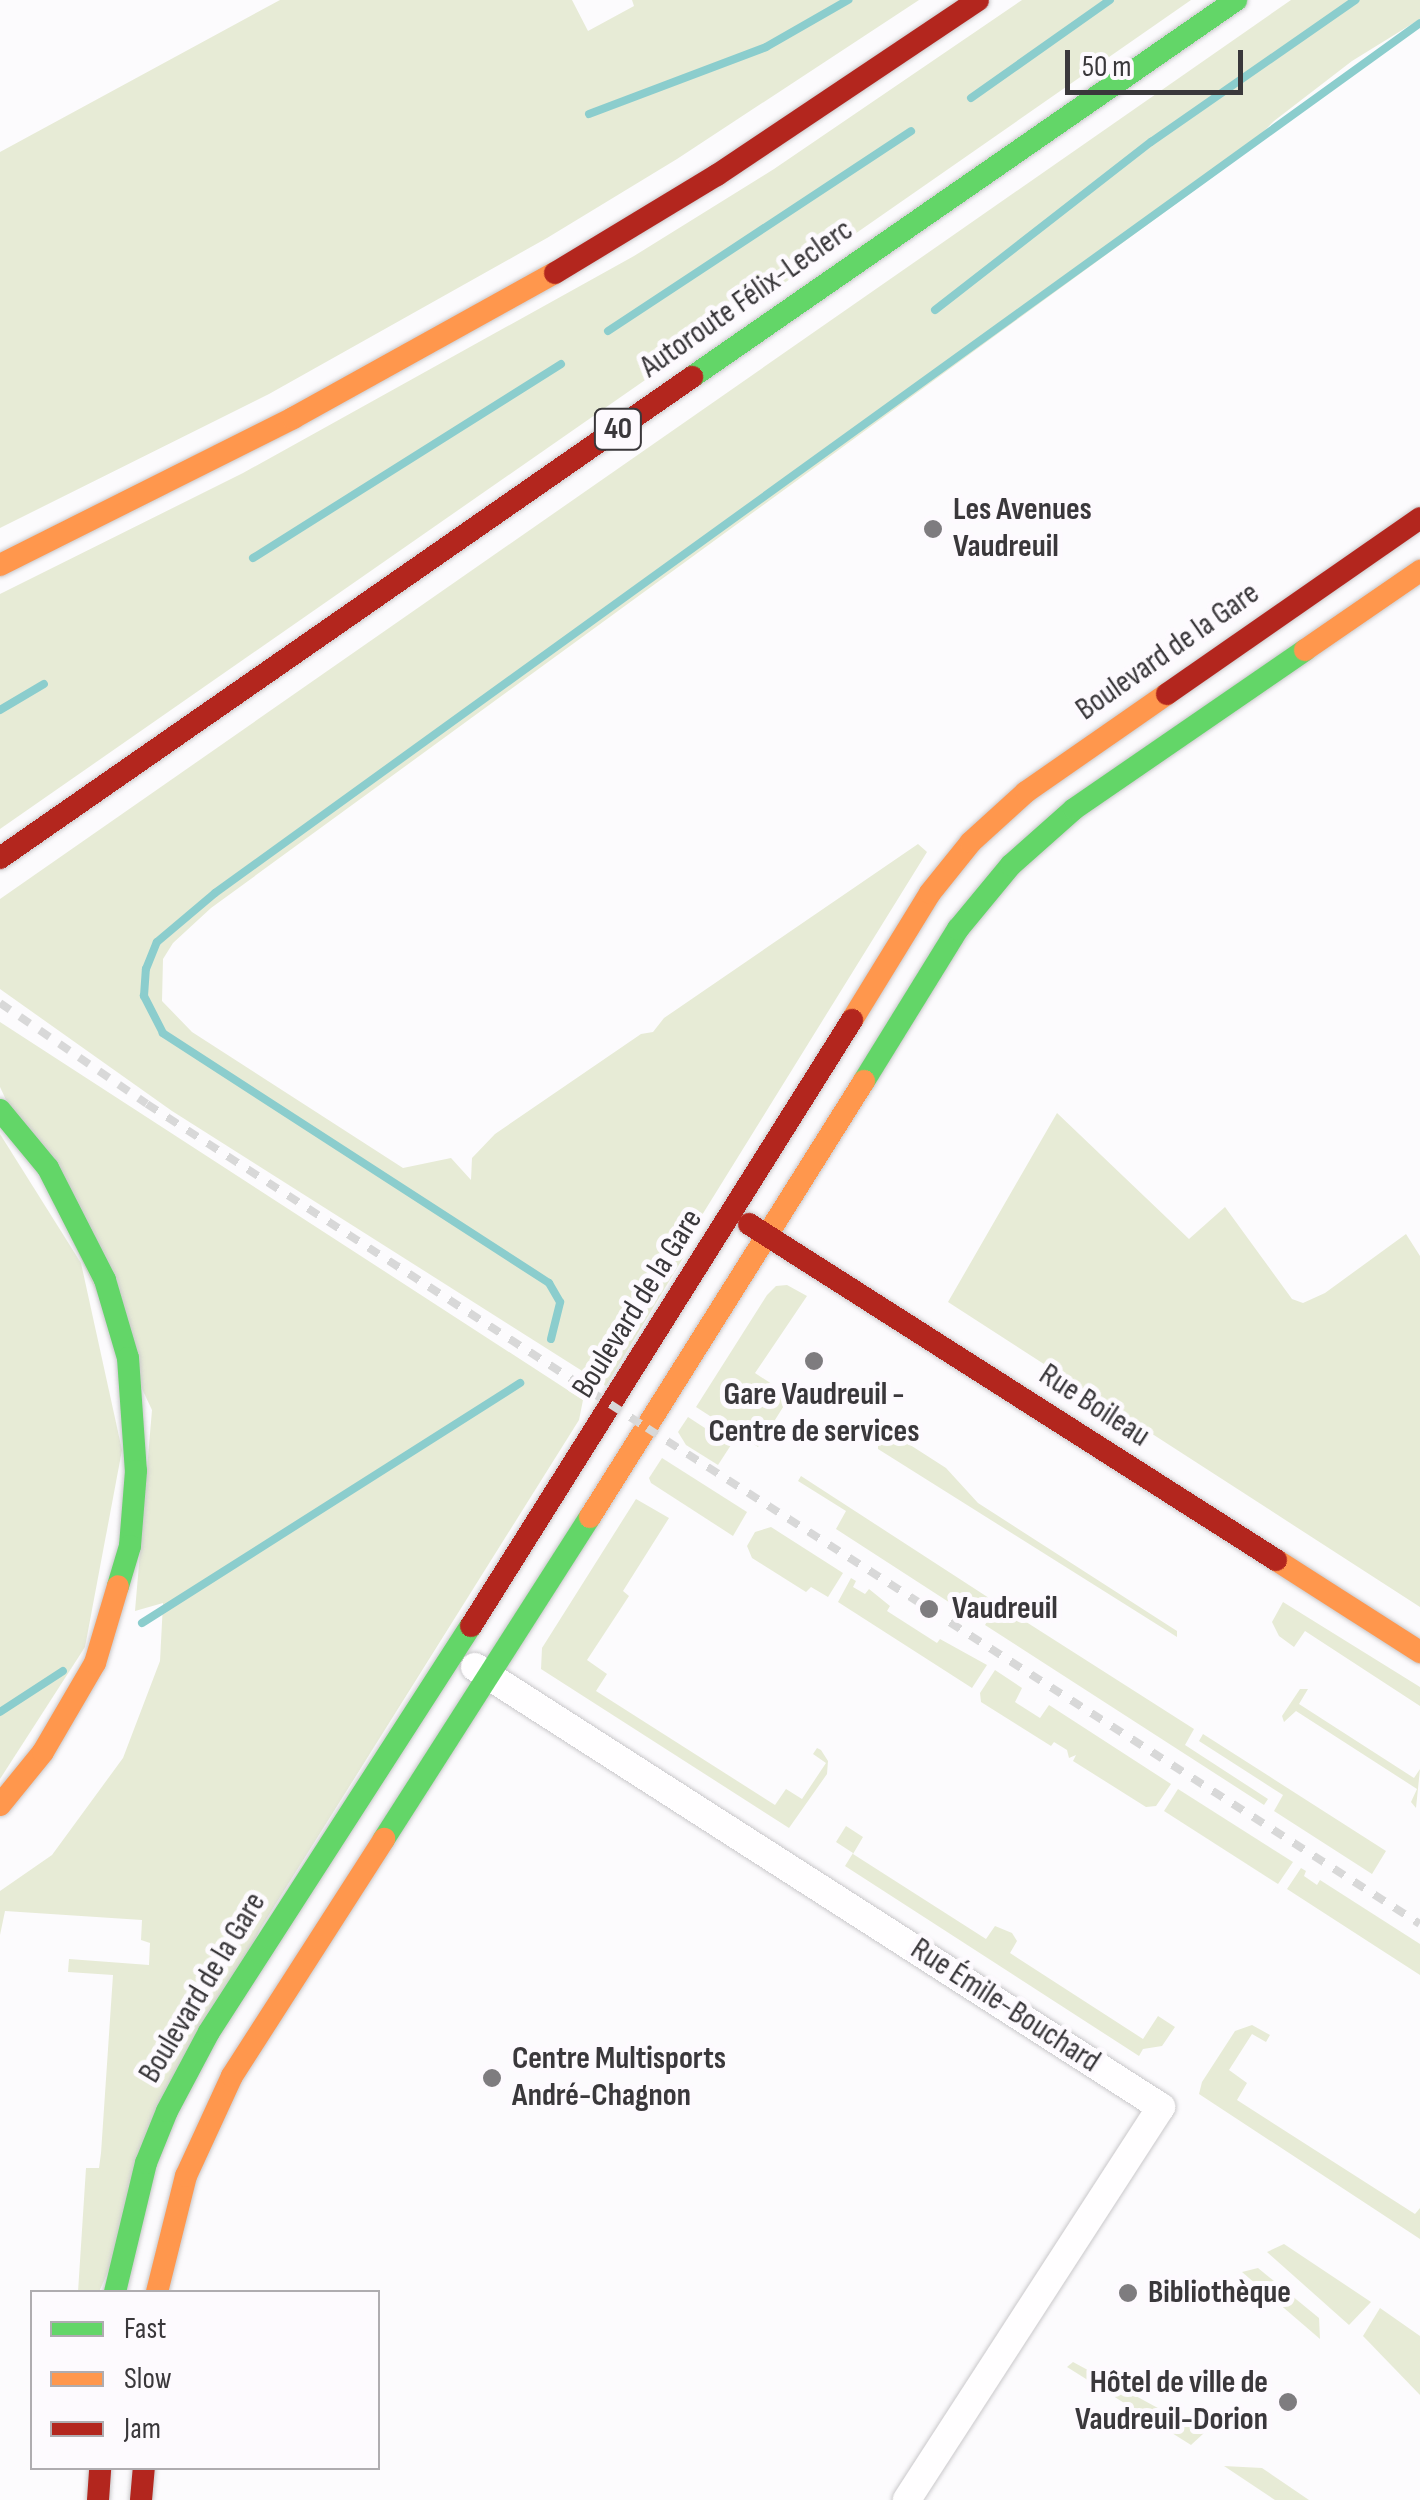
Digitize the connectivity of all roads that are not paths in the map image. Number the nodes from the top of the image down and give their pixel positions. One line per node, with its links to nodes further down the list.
1 (978, 0): 4 (main road)
2 (1236, 0): 6 (main road, Autoroute Félix-Leclerc / 40)
3 (1420, 518): 8 (main road, Boulevard de la Gare)
4 (0, 565)
5 (1420, 572): 9 (main road)
6 (0, 858)
7 (0, 1110): 13 (main road)
8 (733, 1214): 9 (main road, Rue Boileau); 11 (main road, Boulevard de la Gare)
9 (770, 1236): 10 (main road, Rue Boileau); 12 (main road)
10 (1420, 1652)
11 (453, 1653): 12 (street, Rue Émile-Bouchard); 14 (main road, Boulevard de la Gare)
12 (488, 1676): 15 (main road); 20 (street, Rue Émile-Bouchard)
13 (0, 1805)
14 (114, 2290)
15 (157, 2290)
16 (100, 2470): 18 (main road)
17 (144, 2470): 19 (main road)
18 (98, 2500)
19 (142, 2500)
20 (907, 2500)

